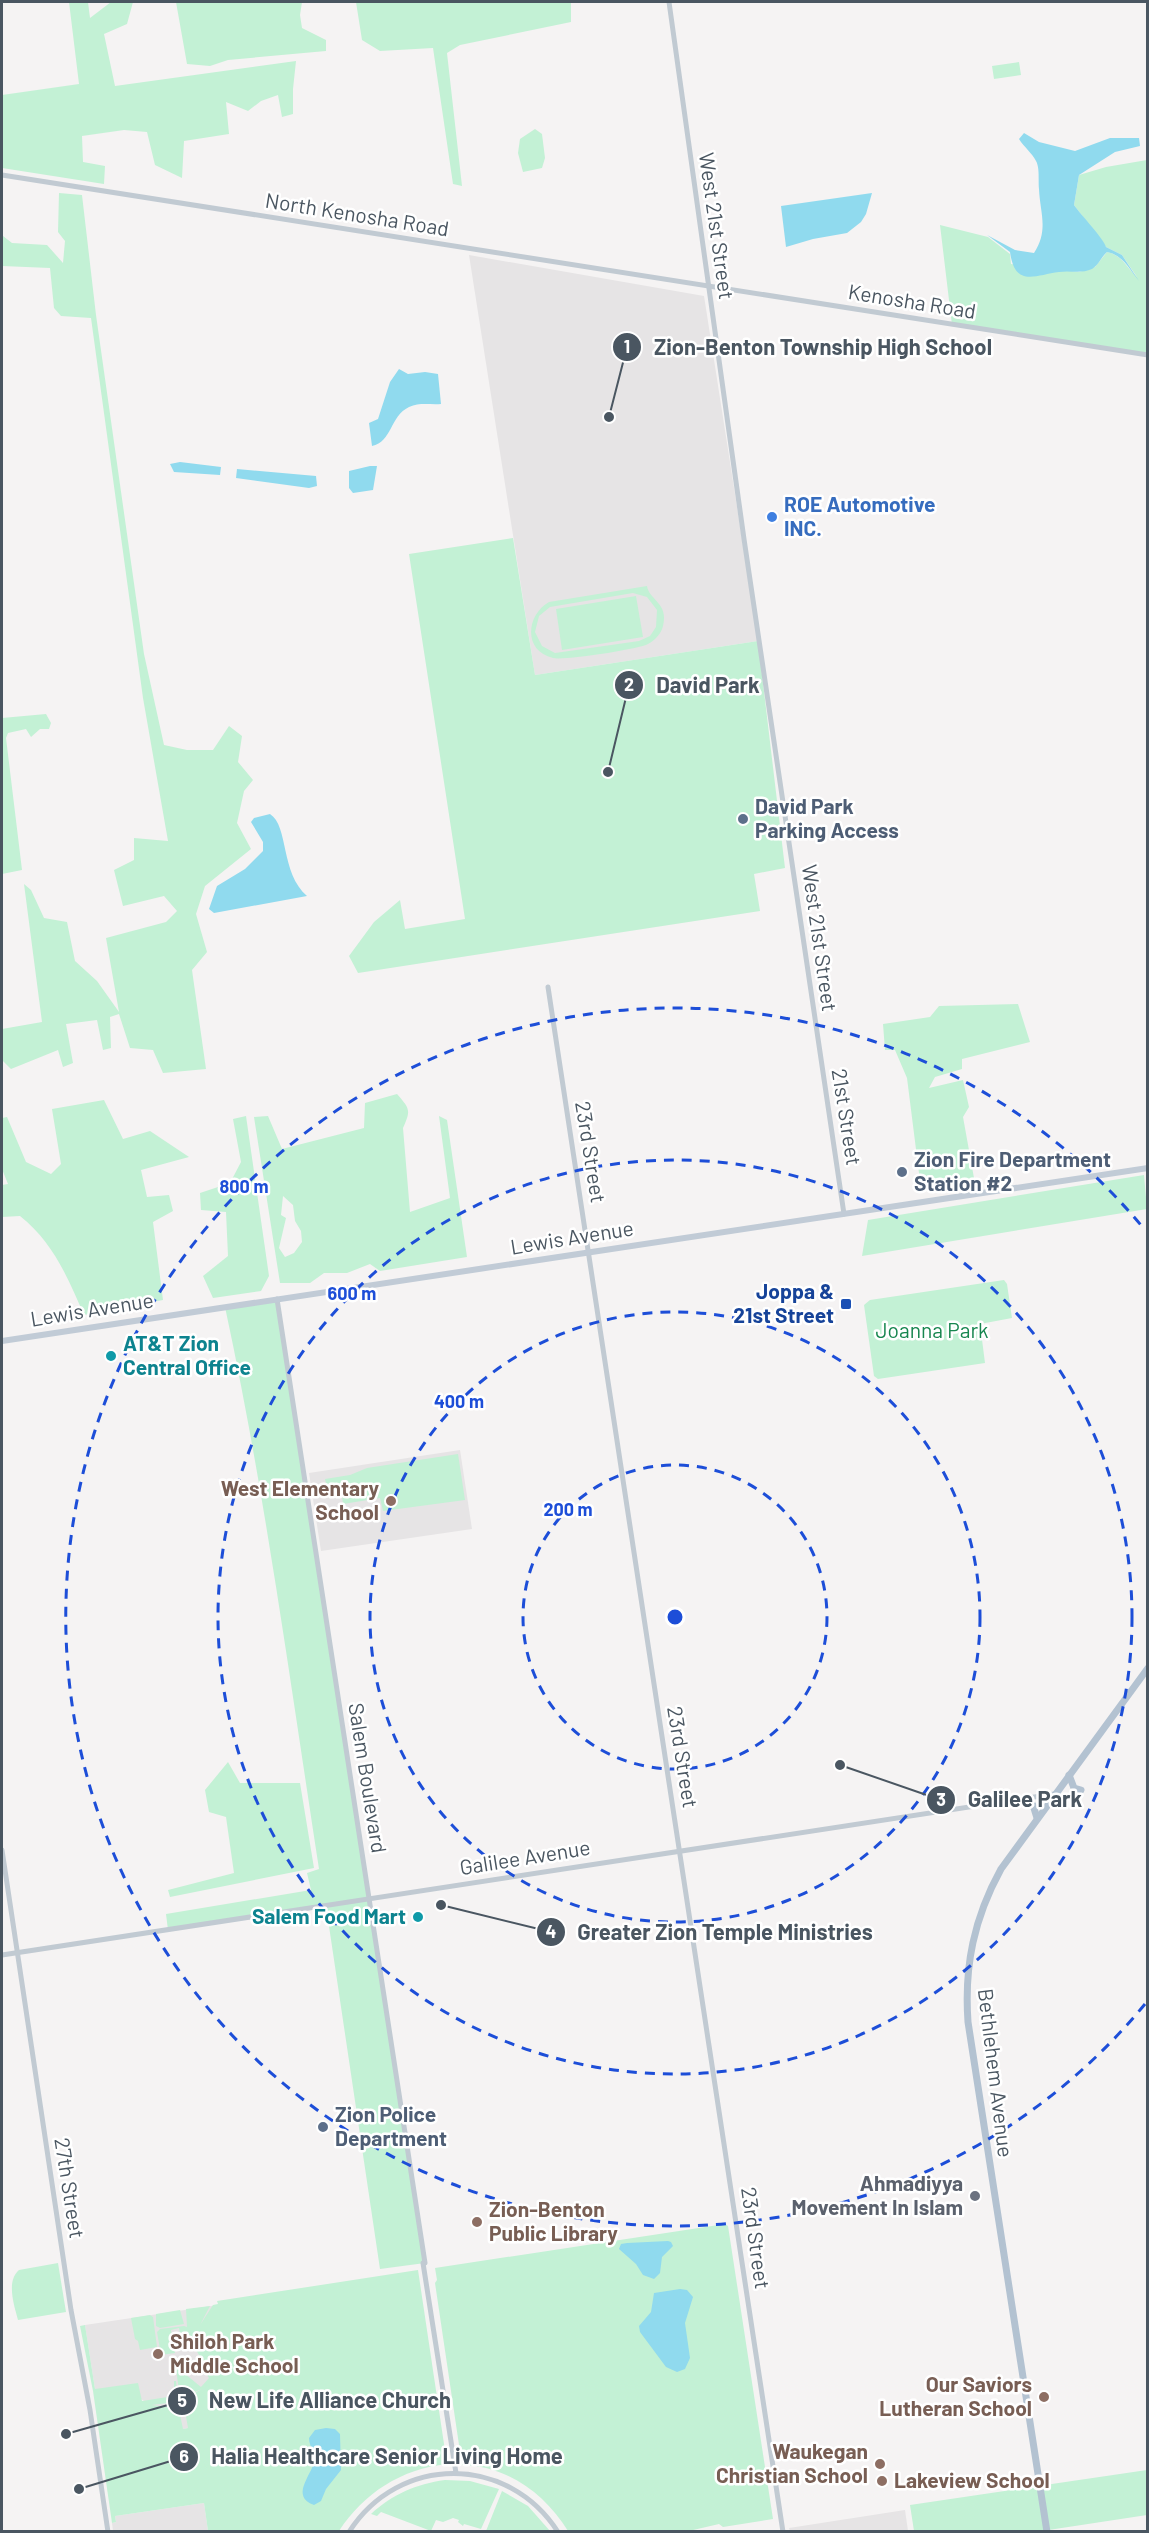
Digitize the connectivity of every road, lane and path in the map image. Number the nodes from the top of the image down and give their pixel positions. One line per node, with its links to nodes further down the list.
1 (669, 2): 3 (street, West 21st Street)
2 (2, 175): 3 (street, North Kenosha Road)
3 (708, 286): 4 (street, Kenosha Road); 6 (street, West 21st Street)
4 (1148, 355)
5 (548, 987): 9 (street, 23rd Street)
6 (815, 1025): 8 (street, 21st Street)
7 (1148, 1168): 8 (main road, Lewis Avenue)
8 (844, 1214): 9 (main road, Lewis Avenue)
9 (589, 1252): 10 (main road, Lewis Avenue); 19 (street, 23rd Street)
10 (277, 1299): 11 (main road, Lewis Avenue); 20 (street, Salem Boulevard)
11 (2, 1341)
12 (1148, 1668): 13 (main road, Bethlehem Avenue)
13 (1069, 1775): 14 (main road); 15 (main road, Bethlehem Avenue)
14 (1081, 1790)
15 (1054, 1794): 16 (street, Galilee Avenue); 17 (main road, Bethlehem Avenue)
16 (1022, 1799): 17 (main road); 19 (street, Galilee Avenue)
17 (1037, 1818): 28 (main road, Bethlehem Avenue)
18 (2, 1850): 21 (street, 27th Street)
19 (680, 1852): 20 (street, Galilee Avenue); 27 (street, 23rd Street)
20 (369, 1899): 21 (street, Galilee Avenue); 23 (street, Salem Boulevard)
21 (17, 1953): 22 (street, Galilee Avenue); 24 (street, 27th Street)
22 (2, 1955)
23 (456, 2473): 25 (street); 26 (street)
24 (108, 2532)
25 (349, 2532)
26 (558, 2532)
27 (783, 2532)
28 (1047, 2532)

